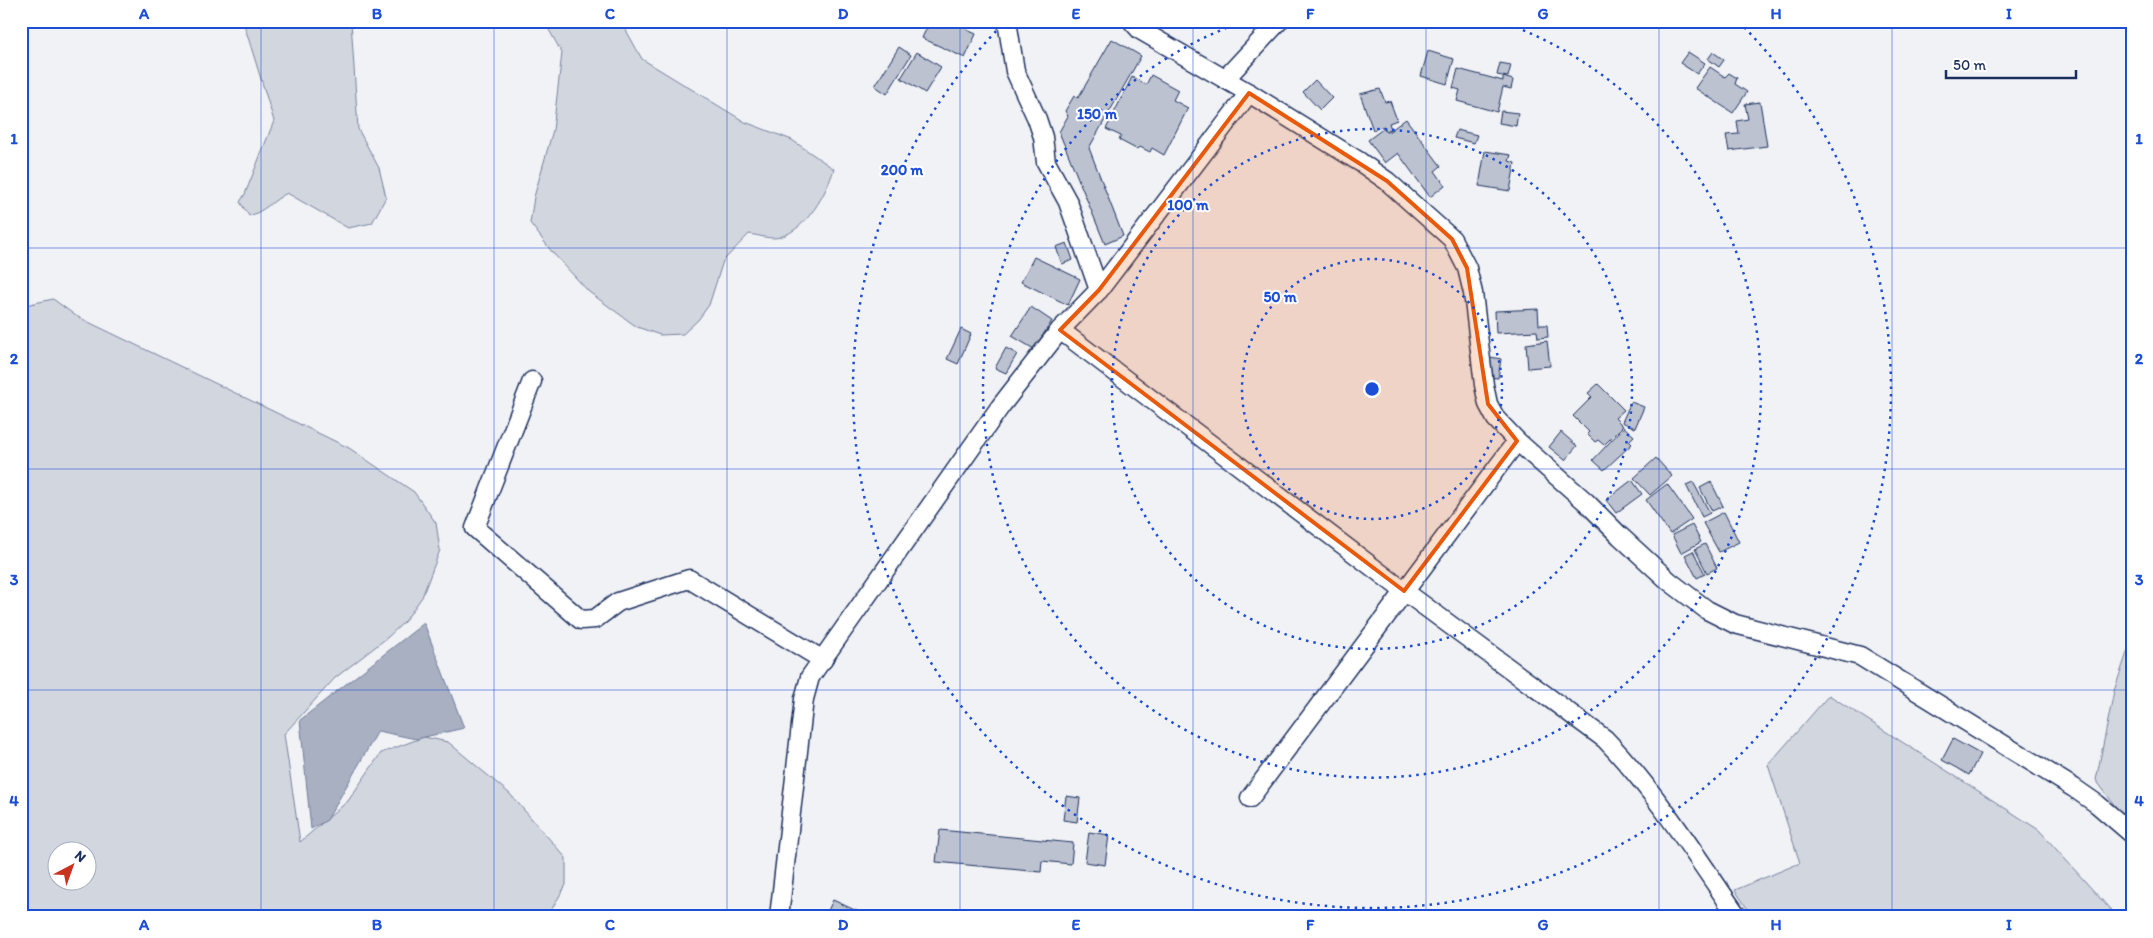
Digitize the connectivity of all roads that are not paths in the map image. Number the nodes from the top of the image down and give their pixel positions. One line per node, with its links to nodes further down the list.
1 (1007, 21): 6 (street)
2 (1132, 21): 4 (street)
3 (1279, 21): 4 (street)
4 (1225, 79): 5 (street)
5 (1249, 92): 6 (street); 9 (street)
6 (1099, 290): 7 (street)
7 (1060, 330): 10 (street); 11 (street)
8 (532, 381): 11 (street)
9 (1517, 441): 10 (street); 13 (street)
10 (1404, 591): 12 (street); 15 (street)
11 (823, 660): 14 (street)
12 (1250, 798)
13 (2132, 834)
14 (779, 917)
15 (1738, 917)

